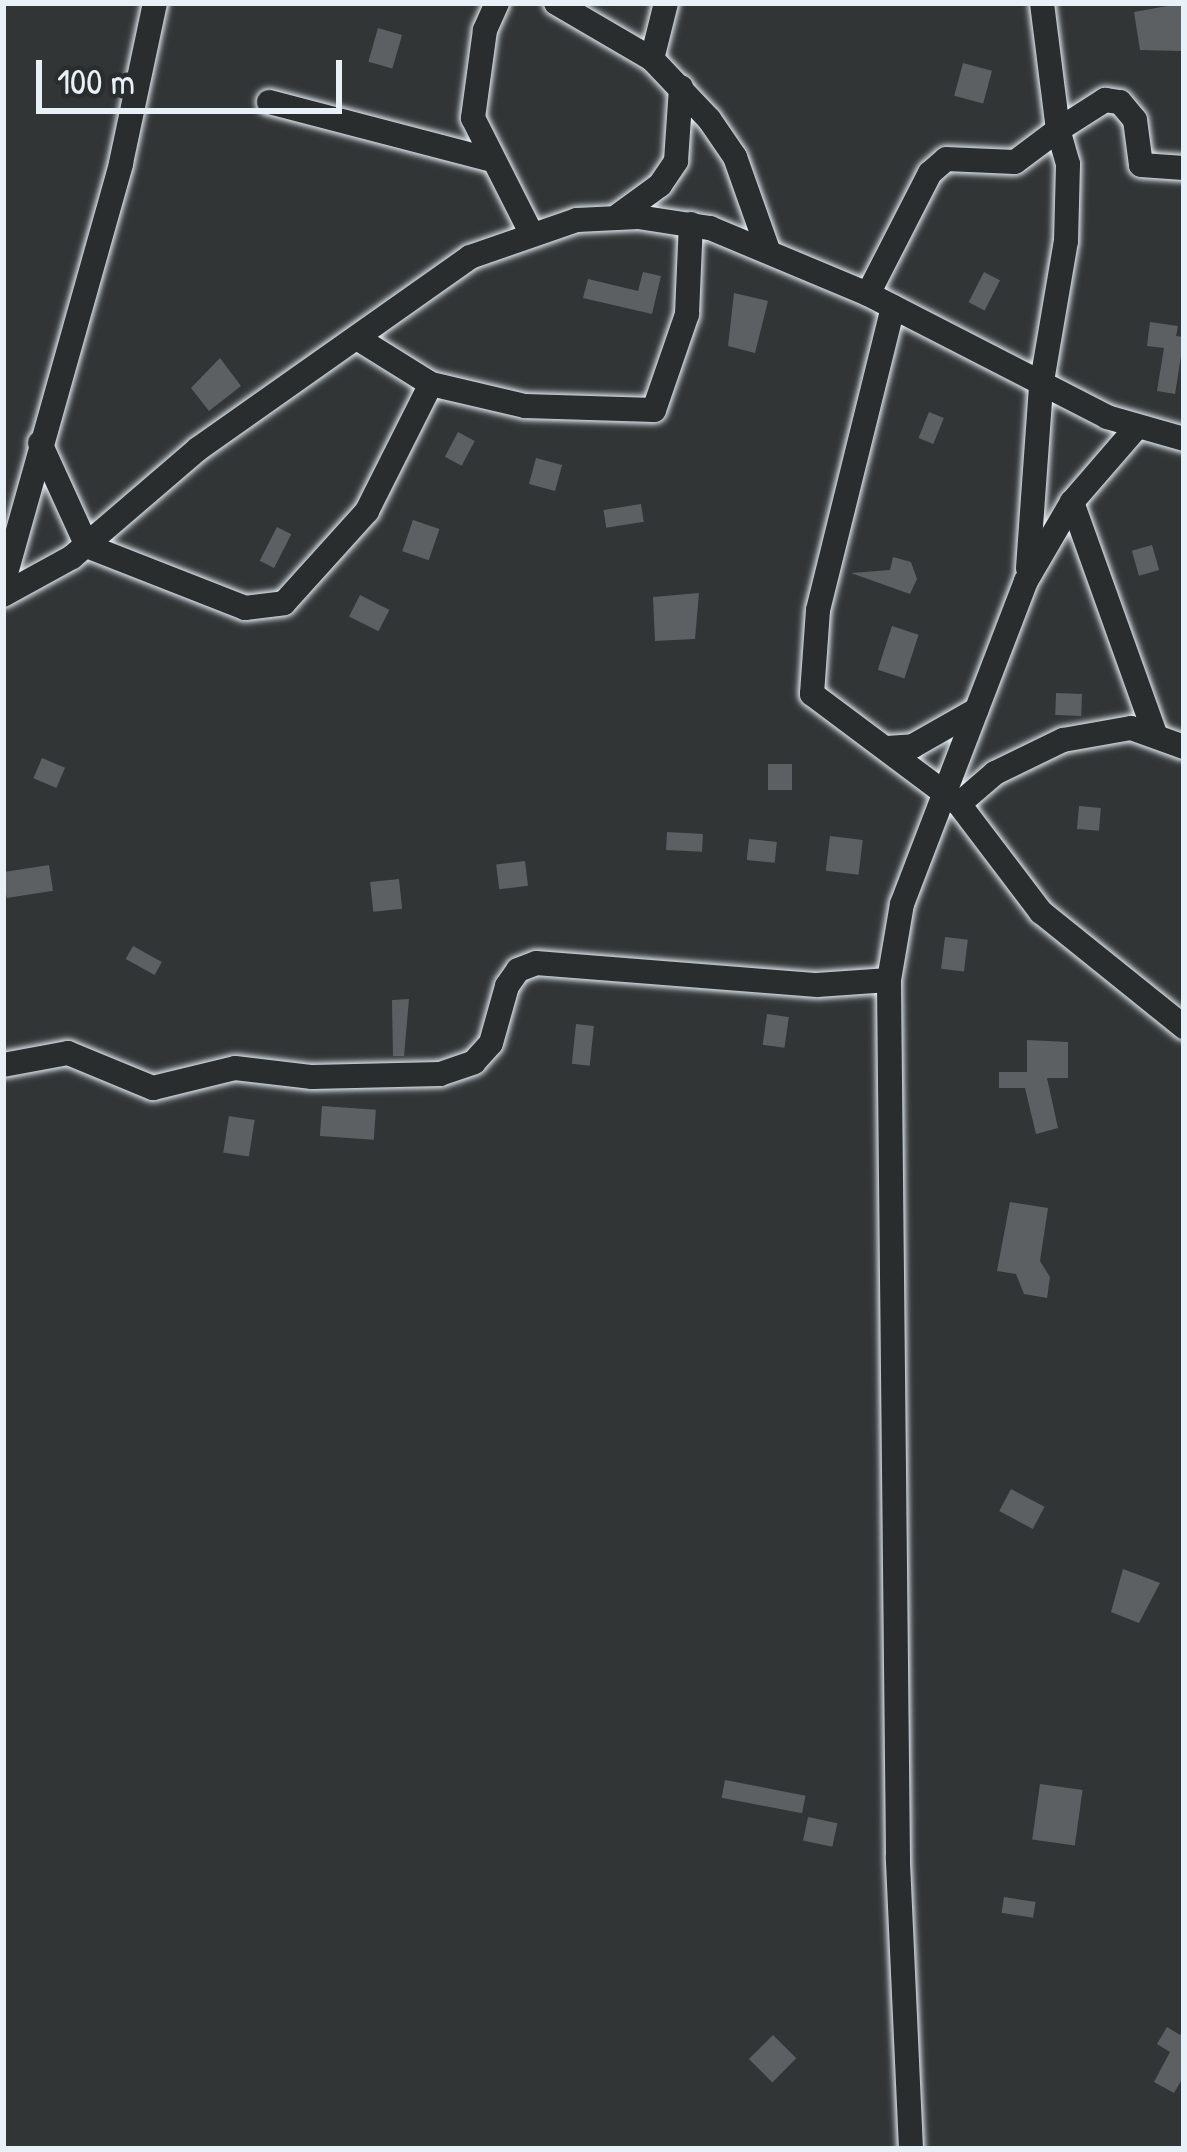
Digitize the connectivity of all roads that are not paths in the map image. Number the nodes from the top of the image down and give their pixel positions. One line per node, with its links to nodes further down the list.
1 (155, 3): 23 (street)
2 (497, 3): 10 (street)
3 (556, 3): 6 (street)
4 (666, 3): 6 (street)
5 (1042, 3): 9 (street)
6 (652, 58): 7 (street)
7 (681, 87): 12 (street); 15 (street)
8 (268, 102): 10 (street)
9 (1058, 130): 11 (street); 16 (street); 20 (street)
10 (491, 160): 14 (street)
11 (1184, 167)
12 (616, 216): 13 (street); 14 (street)
13 (691, 224): 15 (street); 19 (street)
14 (531, 233): 18 (street)
15 (768, 250): 16 (street)
16 (868, 294): 17 (street)
17 (893, 307): 20 (street); 32 (street)
18 (358, 338): 19 (street); 25 (street)
19 (431, 384): 25 (street)
20 (1041, 387): 21 (street); 26 (street)
21 (1136, 428): 22 (street); 24 (street)
22 (1184, 440)
23 (40, 443): 25 (street); 27 (street)
24 (1072, 502): 26 (street); 30 (street)
25 (86, 546): 28 (street)
26 (1026, 581): 29 (street)
27 (3, 584)
28 (3, 595)
29 (976, 710): 32 (street); 33 (street)
30 (1155, 734): 31 (street); 33 (street)
31 (1184, 747)
32 (887, 748): 33 (street)
33 (950, 798): 34 (street); 35 (street)
34 (889, 980): 36 (street); 37 (street)
35 (1184, 1027)
36 (3, 1065)
37 (911, 2149)

